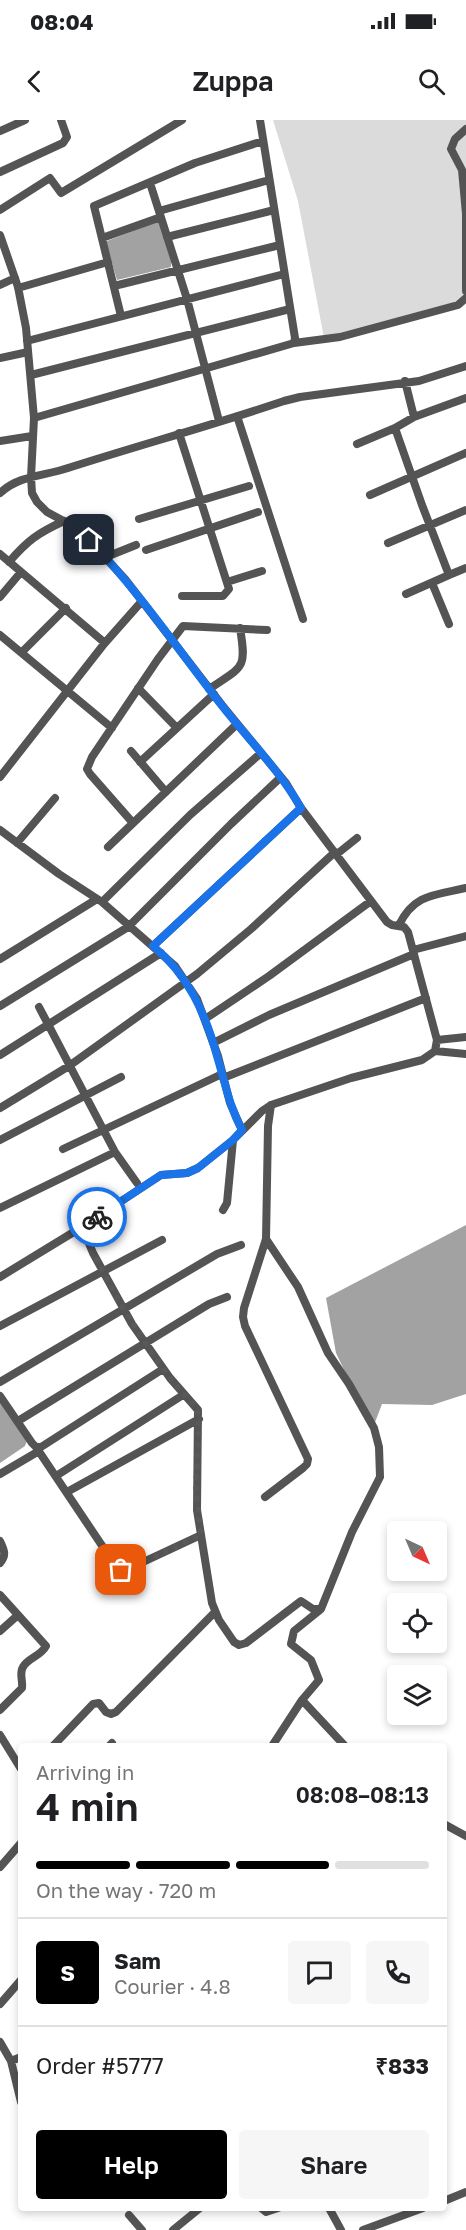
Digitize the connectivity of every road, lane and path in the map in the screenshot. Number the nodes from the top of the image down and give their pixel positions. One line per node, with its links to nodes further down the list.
1 (25, 120): 6 (street)
2 (61, 120): 8 (street)
3 (182, 120): 11 (street)
4 (260, 120): 7 (street)
5 (466, 129): 25 (street)
6 (0, 131)
7 (263, 141): 9 (street); 10 (street)
8 (0, 172)
9 (269, 180): 12 (street); 13 (street)
10 (150, 183): 13 (street); 16 (street)
11 (0, 210)
12 (274, 210): 15 (street); 17 (street)
13 (160, 214): 15 (street); 16 (street)
14 (0, 236): 21 (street)
15 (167, 237): 19 (street)
16 (102, 238): 18 (street)
17 (280, 245): 19 (street); 20 (street)
18 (108, 262): 23 (street); 24 (street)
19 (177, 269): 23 (street); 27 (street)
20 (284, 274): 27 (street); 28 (street)
21 (15, 278): 22 (street); 24 (street)
22 (0, 285)
23 (114, 286): 29 (street)
24 (18, 288): 31 (street)
25 (466, 291)
26 (466, 298): 32 (street)
27 (186, 299): 29 (street); 30 (street)
28 (290, 309): 30 (street); 32 (street)
29 (121, 316): 31 (street)
30 (196, 333): 36 (street); 37 (street)
31 (27, 341): 33 (street)
32 (294, 343): 36 (street)
33 (28, 352): 34 (street); 37 (street)
34 (0, 358)
35 (466, 366): 38 (street)
36 (205, 368): 42 (street); 43 (street)
37 (31, 375): 42 (street)
38 (405, 381): 40 (street); 41 (street)
39 (466, 398): 41 (street)
40 (237, 416): 43 (street); 79 (street)
41 (414, 417): 44 (street)
42 (33, 418): 46 (street)
43 (219, 421): 45 (street)
44 (395, 428): 48 (street); 51 (street)
45 (179, 433): 50 (street); 55 (street)
46 (32, 436): 47 (street); 50 (street)
47 (0, 441)
48 (357, 444)
49 (466, 453): 51 (street)
50 (31, 477): 53 (street); 59 (street)
51 (412, 477): 54 (street); 60 (street)
52 (249, 486): 55 (street)
53 (0, 493)
54 (370, 495)
55 (200, 501): 58 (street); 61 (street)
56 (466, 510): 60 (street)
57 (258, 512): 61 (street)
58 (140, 519)
59 (64, 521): 66 (street); 67 (street)
60 (429, 526): 62 (street); 71 (street)
61 (210, 527): 64 (street); 72 (street)
62 (388, 543)
63 (136, 545): 66 (street)
64 (146, 549)
65 (0, 555): 67 (street)
66 (106, 557): 77 (street)
67 (9, 562): 70 (street)
68 (466, 568): 71 (street)
69 (262, 571): 72 (street)
70 (21, 572): 76 (street); 78 (street)
71 (449, 575): 73 (street)
72 (227, 582): 75 (street)
73 (432, 582): 74 (street); 80 (street)
74 (406, 594)
75 (182, 596)
76 (0, 597)
77 (142, 601): 84 (street); 85 (street)
78 (66, 608): 85 (street); 86 (street)
79 (303, 619)
80 (449, 624)
81 (240, 628): 82 (street); 84 (street); 88 (street)
82 (267, 630)
83 (0, 634): 86 (street)
84 (173, 640): 87 (street); 88 (street)
85 (105, 643): 89 (street)
86 (22, 652): 89 (street)
87 (138, 688): 91 (street); 92 (street)
88 (211, 691): 90 (street); 92 (street)
89 (68, 692): 91 (street); 96 (street)
90 (237, 724): 94 (street); 98 (street)
91 (112, 728): 101 (street)
92 (177, 728): 95 (street)
93 (130, 751): 95 (street)
94 (261, 753): 97 (street); 108 (street)
95 (140, 762): 98 (street)
96 (0, 777)
97 (280, 777): 100 (street); 111 (street)
98 (166, 792): 101 (street)
99 (55, 798): 104 (street)
100 (301, 808): 106 (street); 113 (street)
101 (133, 823): 105 (street)
102 (0, 830): 104 (street)
103 (357, 838): 106 (street)
104 (17, 843): 108 (street)
105 (108, 847)
106 (336, 853): 109 (street); 117 (street)
107 (466, 888): 110 (street)
108 (99, 900): 111 (street); 116 (street)
109 (371, 901): 110 (street); 121 (street)
110 (399, 925): 114 (street)
111 (128, 927): 113 (street); 119 (street)
112 (466, 936): 114 (street)
113 (153, 946): 115 (street)
114 (413, 952): 118 (street); 125 (street)
115 (161, 953): 117 (street); 122 (street)
116 (0, 958)
117 (187, 981): 121 (street); 129 (street)
118 (426, 998): 124 (street); 130 (street)
119 (0, 1006)
120 (39, 1007): 122 (street)
121 (205, 1019): 125 (street)
122 (49, 1025): 128 (street); 129 (street)
123 (466, 1037): 124 (street)
124 (436, 1040): 126 (street)
125 (213, 1043): 130 (street)
126 (435, 1050): 127 (street); 133 (street)
127 (466, 1054)
128 (0, 1056)
129 (69, 1066): 132 (street); 134 (street)
130 (222, 1076): 135 (street); 136 (street)
131 (121, 1077): 132 (street)
132 (84, 1097): 136 (street); 137 (street)
133 (271, 1106): 135 (street); 145 (street)
134 (0, 1108)
135 (242, 1130): 138 (street)
136 (103, 1131): 139 (street); 140 (street)
137 (0, 1140)
138 (233, 1140): 143 (street); 144 (street)
139 (63, 1149)
140 (115, 1152): 141 (street); 142 (street)
141 (136, 1184)
142 (0, 1208)
143 (223, 1210)
144 (82, 1227): 148 (street); 149 (street)
145 (266, 1239): 164 (street); 169 (street)
146 (162, 1240): 148 (street)
147 (241, 1245): 151 (street)
148 (103, 1273): 151 (street); 152 (street)
149 (0, 1277)
150 (228, 1297): 153 (street)
151 (123, 1309): 153 (street); 155 (street)
152 (0, 1326)
153 (144, 1343): 154 (street); 159 (street)
154 (163, 1369): 156 (street); 160 (street)
155 (0, 1382)
156 (183, 1395): 158 (street); 162 (street)
157 (0, 1396): 159 (street)
158 (199, 1419): 163 (street); 165 (street)
159 (18, 1420): 160 (street)
160 (38, 1449): 161 (street); 162 (street)
161 (0, 1474)
162 (56, 1476): 163 (street)
163 (67, 1492): 165 (street)
164 (265, 1497)
165 (201, 1535): 170 (street)
166 (0, 1541): 167 (street)
167 (0, 1563)
168 (0, 1595): 171 (street)
169 (321, 1609): 170 (street); 173 (street)
170 (214, 1612): 176 (street)
171 (18, 1615): 172 (street); 174 (street)
172 (0, 1631)
173 (302, 1700): 177 (street); 178 (street)
174 (0, 1710)
175 (0, 1735): 179 (street)
176 (56, 1743)
177 (274, 1743)
178 (342, 1743)
179 (18, 1764)
180 (447, 1826): 181 (street)
181 (466, 1836)
182 (18, 1846): 183 (street)
183 (0, 1867)
184 (18, 1983): 185 (street)
185 (0, 2004)
186 (0, 2042): 188 (street)
187 (18, 2058): 188 (street)
188 (11, 2061): 189 (street)
189 (18, 2090)
190 (466, 2192): 191 (street)
191 (447, 2200)
192 (196, 2211): 197 (street)
193 (331, 2211): 198 (street)
194 (415, 2211): 199 (street)
195 (129, 2215): 196 (street)
196 (142, 2230)
197 (173, 2230)
198 (341, 2230)
199 (363, 2230)

